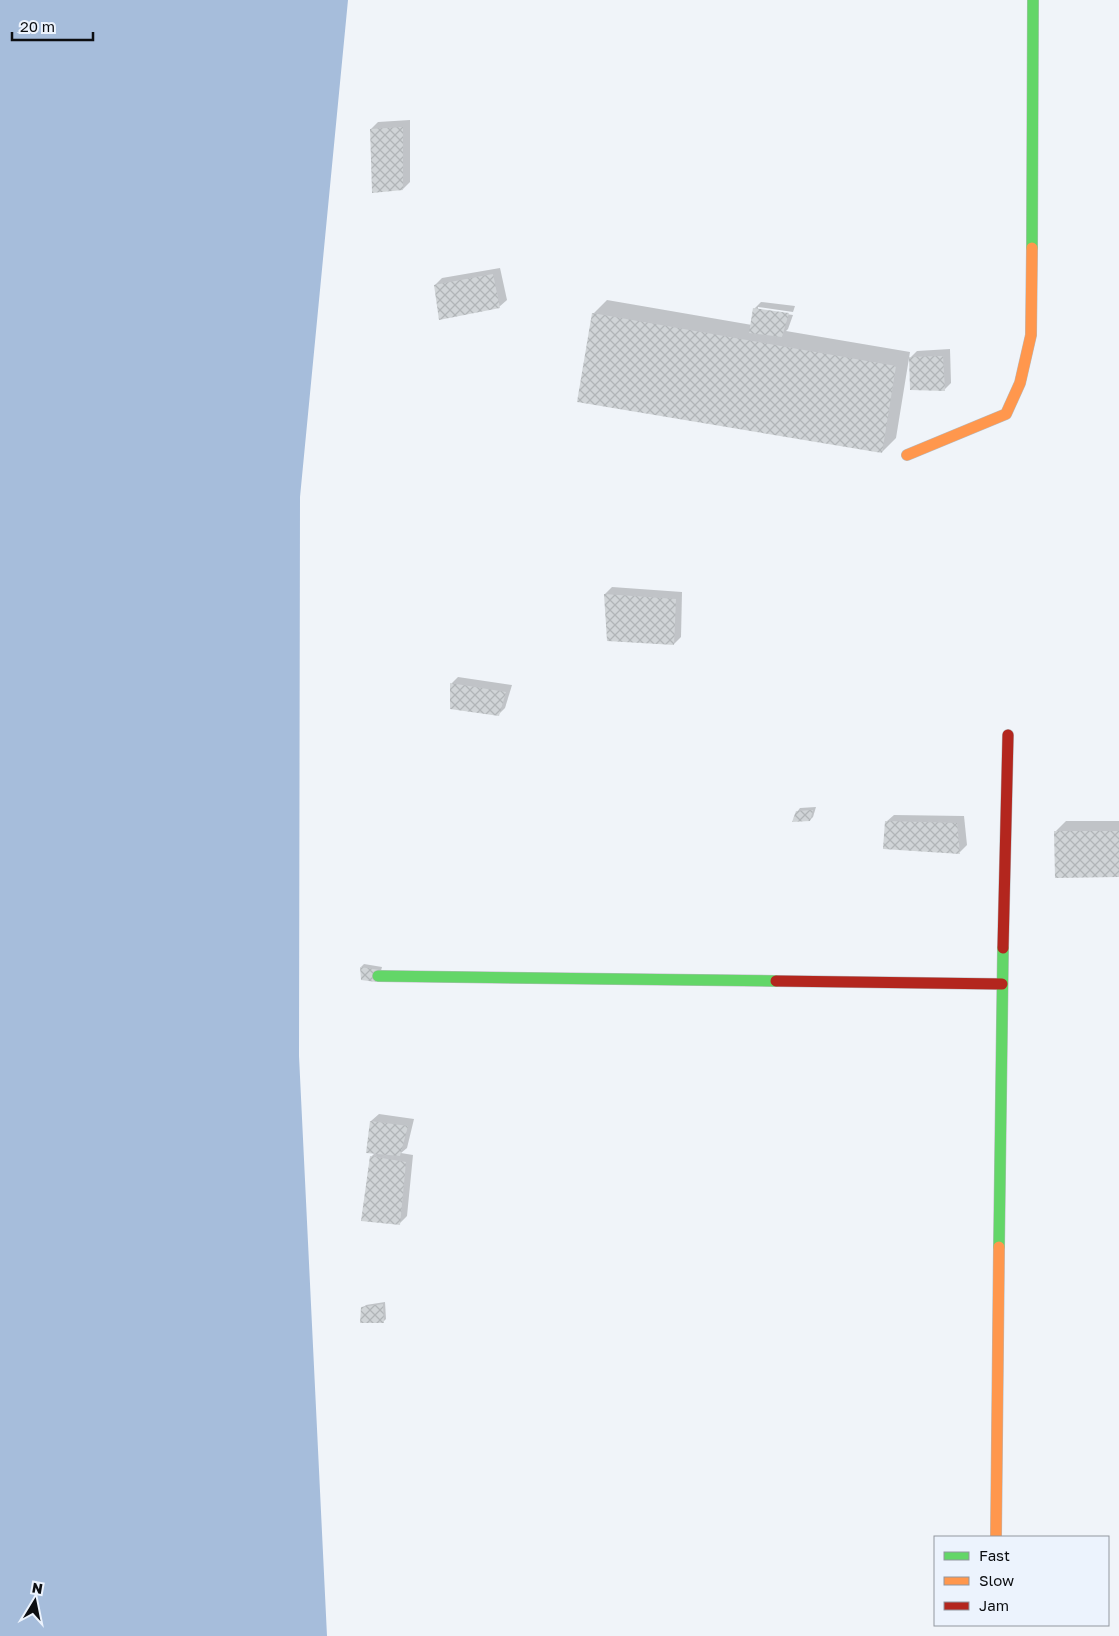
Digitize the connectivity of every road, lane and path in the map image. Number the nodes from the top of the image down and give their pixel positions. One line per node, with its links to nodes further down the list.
1 (1033, 0): 2 (street)
2 (907, 455)
3 (1008, 735): 5 (street)
4 (378, 976): 5 (street)
5 (1002, 984): 6 (street)
6 (996, 1536)

